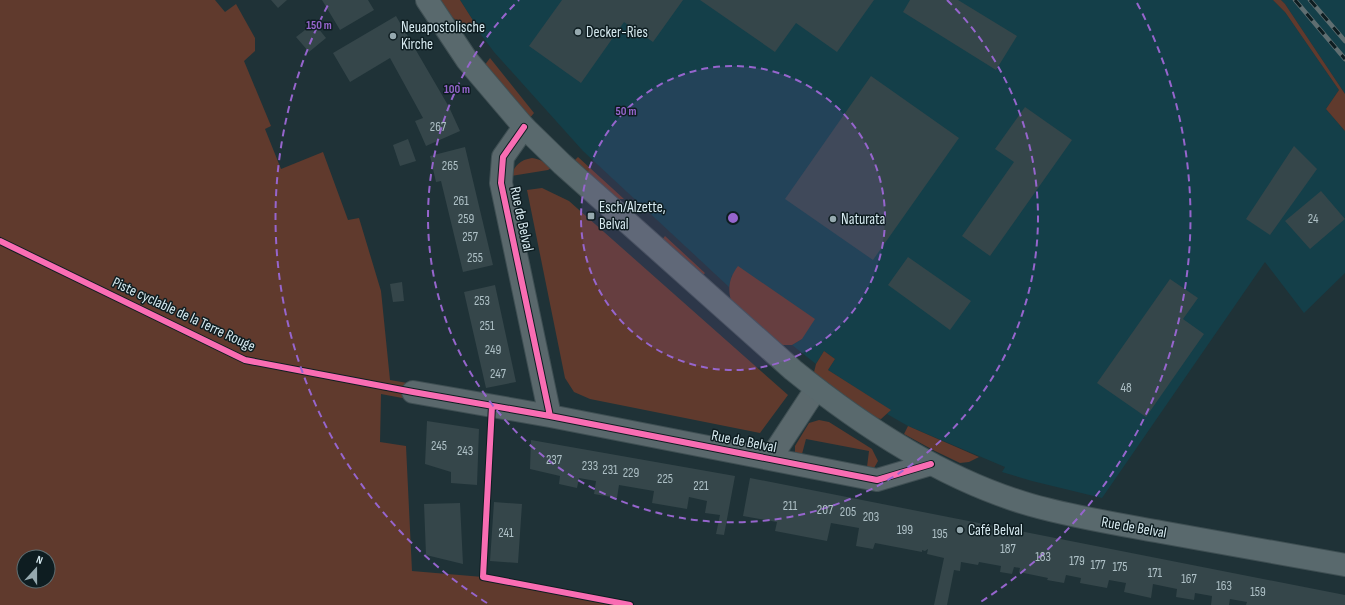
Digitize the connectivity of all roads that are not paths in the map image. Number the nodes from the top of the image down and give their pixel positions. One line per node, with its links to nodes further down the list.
1 (427, 0): 2 (main road, Rue de Belval)
2 (524, 127): 3 (main road, Rue de Belval); 5 (street, Rue de Belval)
3 (816, 389): 6 (street); 7 (main road, Rue de Belval)
4 (413, 392): 5 (street, Rue de Belval)
5 (550, 416): 6 (street, Rue de Belval)
6 (770, 459): 7 (street, Rue de Belval)
7 (931, 464): 8 (main road, Rue de Belval)
8 (1345, 565)

